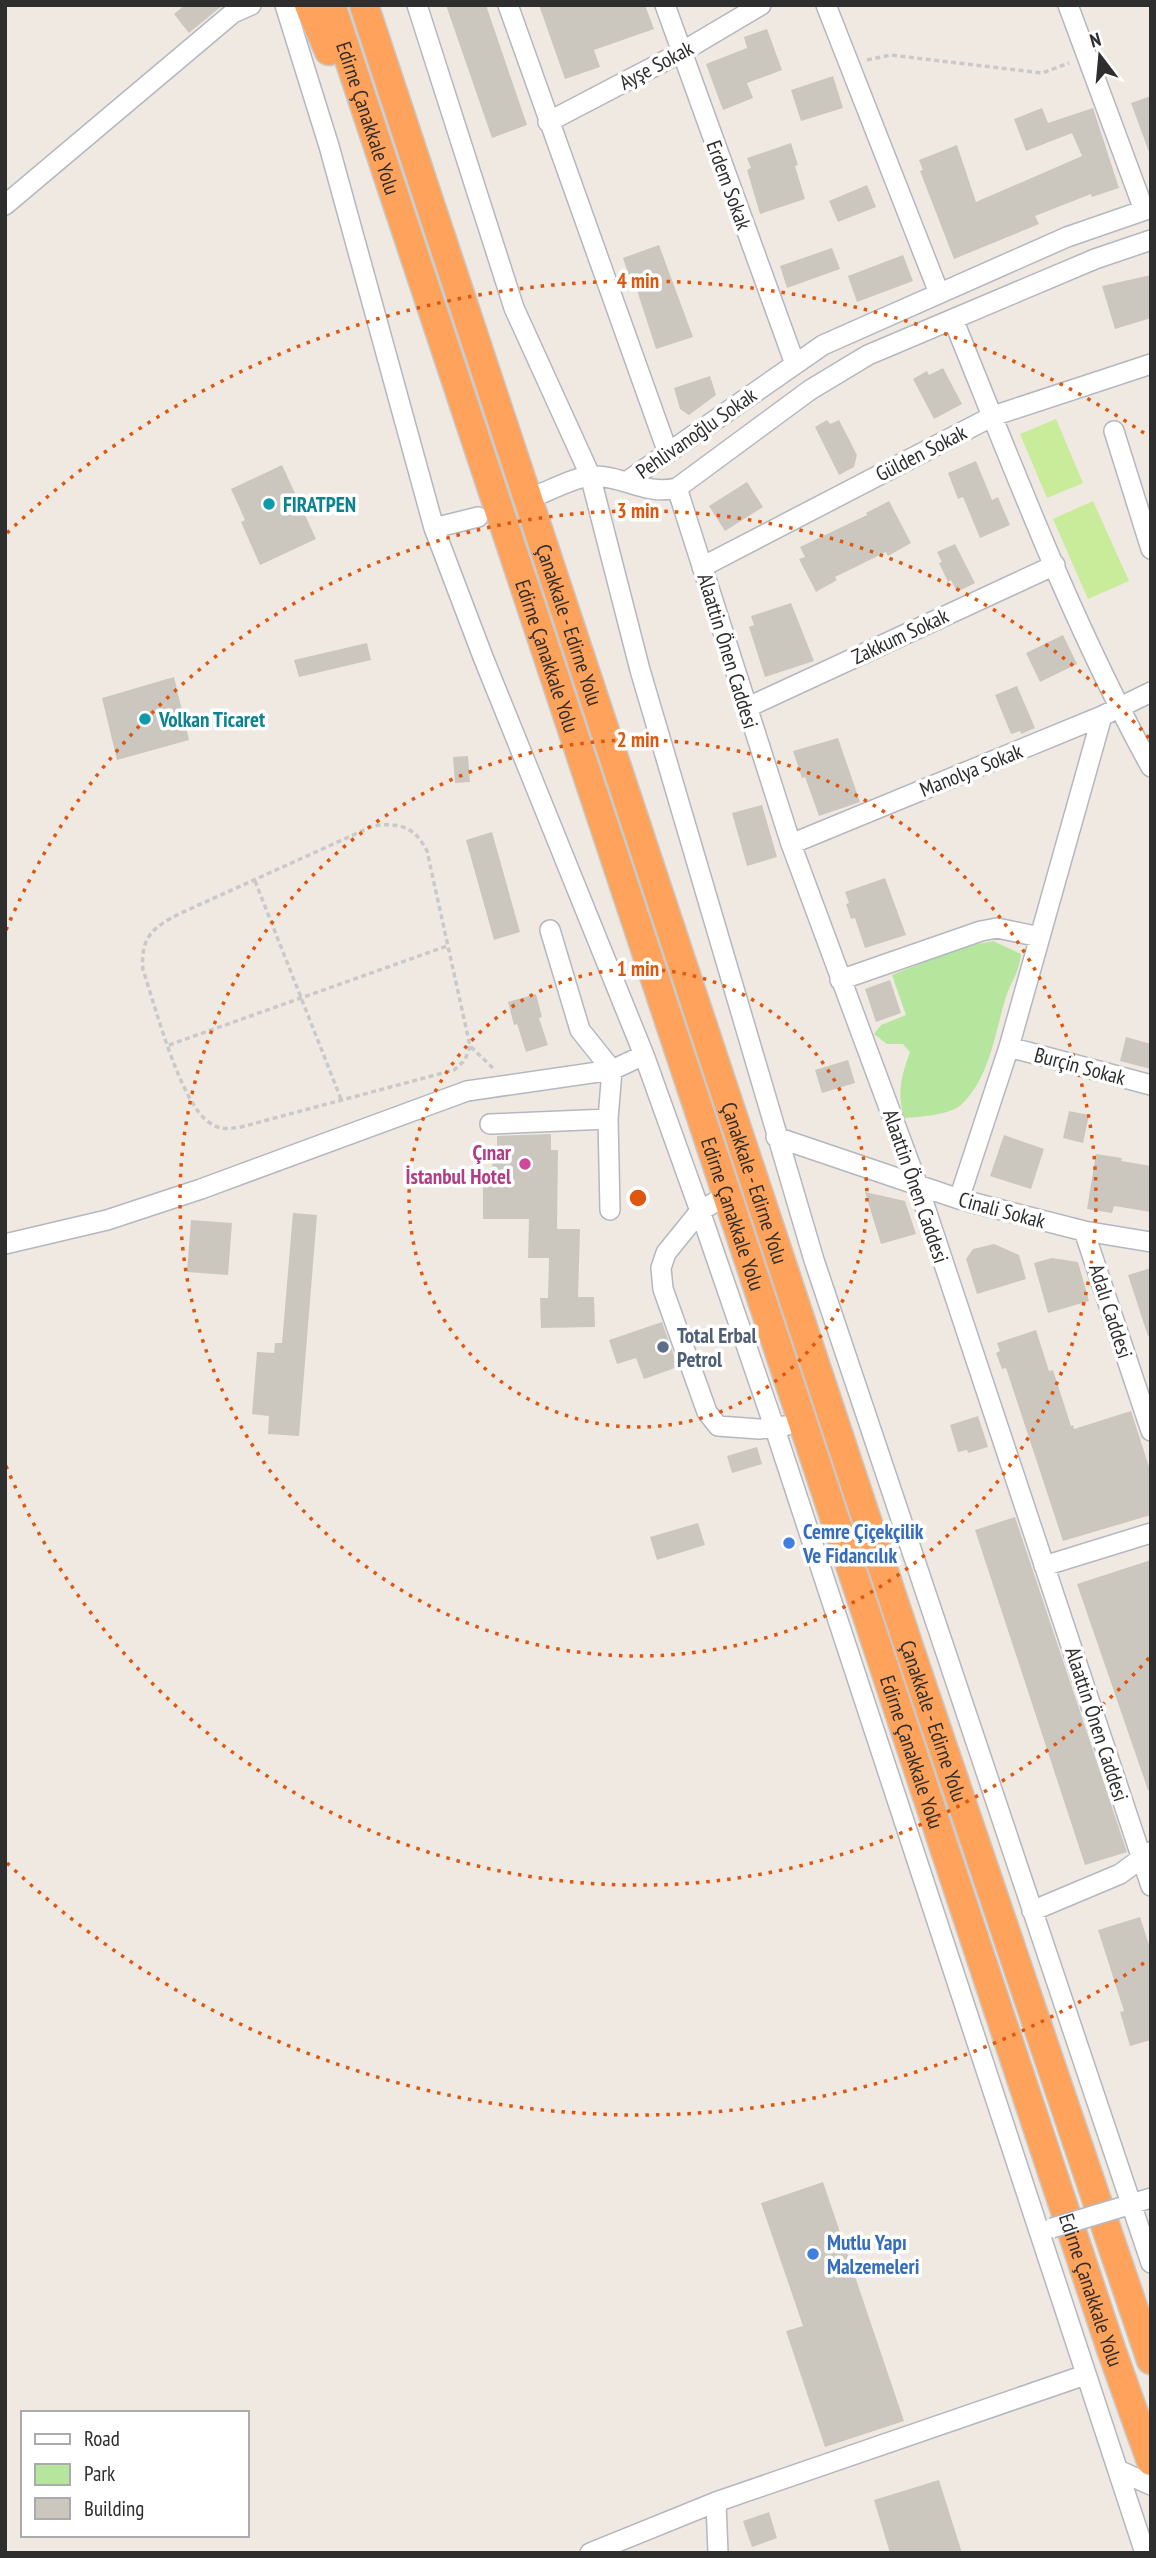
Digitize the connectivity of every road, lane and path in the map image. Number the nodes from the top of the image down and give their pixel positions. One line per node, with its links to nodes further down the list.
1 (251, 5): 17 (street)
2 (285, 5): 34 (street)
3 (309, 5): 20 (highway)
4 (331, 5): 20 (highway, Edirne Çanakkale Yolu)
5 (364, 5): 18 (highway, Çanakkale - Edirne Yolu)
6 (381, 5): 18 (highway)
7 (417, 5): 29 (street)
8 (508, 5): 16 (street)
9 (665, 5): 13 (street, Erdem Sokak)
10 (761, 5): 13 (street, Ayşe Sokak)
11 (826, 5): 15 (street)
12 (1068, 5): 14 (street)
13 (680, 53): 16 (street, Ayşe Sokak); 24 (street, Erdem Sokak)
14 (1087, 56): 15 (path); 19 (street)
15 (848, 65): 22 (street)
16 (548, 122): 28 (street)
17 (5, 205)
18 (431, 205): 78 (highway, Çanakkale - Edirne Yolu)
19 (1147, 209): 22 (street, Pehlivanoğlu Sokak)
20 (403, 218): 61 (highway, Edirne Çanakkale Yolu)
21 (1151, 240): 23 (street, Pehlivanoğlu Sokak)
22 (939, 293): 24 (street, Pehlivanoğlu Sokak)
23 (953, 319): 26 (street); 31 (street, Pehlivanoğlu Sokak)
24 (795, 364): 28 (street, Pehlivanoğlu Sokak)
25 (1151, 364): 26 (street, Gülden Sokak)
26 (993, 416): 36 (street); 37 (street, Gülden Sokak)
27 (1114, 431): 35 (street)
28 (668, 453): 30 (street, Pehlivanoğlu Sokak)
29 (590, 475): 30 (street); 32 (street); 59 (street)
30 (626, 482): 31 (street, Pehlivanoğlu Sokak)
31 (677, 488): 37 (street, Alaattin Önen Caddesi)
32 (540, 494)
33 (478, 517): 34 (street)
34 (434, 528): 52 (street)
35 (1151, 549)
36 (1055, 565): 39 (street, Zakkum Sokak); 40 (street)
37 (702, 567): 39 (street, Alaattin Önen Caddesi)
38 (1151, 692): 40 (street, Manolya Sokak)
39 (746, 708): 42 (street, Alaattin Önen Caddesi)
40 (1111, 712): 41 (street); 42 (street, Manolya Sokak); 45 (street)
41 (1151, 767)
42 (791, 844): 47 (street, Alaattin Önen Caddesi)
43 (255, 881): 46 (path); 48 (path); 49 (path)
44 (550, 930): 53 (street)
45 (1040, 937): 47 (street); 51 (street)
46 (447, 946): 48 (path); 50 (path)
47 (840, 980): 60 (street, Alaattin Önen Caddesi)
48 (299, 997): 49 (path); 56 (path)
49 (168, 1045): 56 (path)
50 (470, 1046): 54 (path); 56 (path)
51 (1009, 1047): 55 (street, Burçin Sokak); 62 (street)
52 (644, 1055): 53 (street); 64 (street)
53 (612, 1070): 54 (street); 57 (street)
54 (510, 1084): 67 (street)
55 (1151, 1085)
56 (341, 1099)
57 (608, 1119): 58 (street); 63 (street)
58 (489, 1124)
59 (776, 1137): 60 (street, Cinali Sokak); 74 (street)
60 (918, 1186): 62 (street, Cinali Sokak); 71 (street, Alaattin Önen Caddesi)
61 (727, 1195): 64 (street); 68 (highway, Edirne Çanakkale Yolu)
62 (959, 1199): 65 (street, Cinali Sokak)
63 (610, 1210)
64 (700, 1211): 68 (street); 68 (street)
65 (1084, 1231): 66 (street, Cinali Sokak); 69 (street, Adalı Caddesi)
66 (1151, 1242)
67 (5, 1244)
68 (788, 1425): 75 (highway, Edirne Çanakkale Yolu); 76 (street)
69 (1151, 1431)
70 (1151, 1533): 71 (street)
71 (1044, 1566): 72 (street, Alaattin Önen Caddesi)
72 (1146, 1856): 73 (street, Alaattin Önen Caddesi); 74 (street)
73 (1151, 1886)
74 (1032, 1911): 78 (street)
75 (1056, 2181): 76 (street); 83 (highway, Edirne Çanakkale Yolu)
76 (1026, 2193): 82 (street)
77 (1151, 2198): 78 (street)
78 (1118, 2208): 79 (street, bridge); 80 (street); 81 (highway, Çanakkale - Edirne Yolu)
79 (1052, 2228)
80 (1151, 2263)
81 (1151, 2360)
82 (1086, 2375): 84 (street); 86 (street)
83 (1151, 2462)
84 (1118, 2470): 85 (street); 89 (street)
85 (1151, 2485)
86 (716, 2502): 87 (street); 88 (street)
87 (590, 2553)
88 (718, 2553)
89 (1145, 2553)

